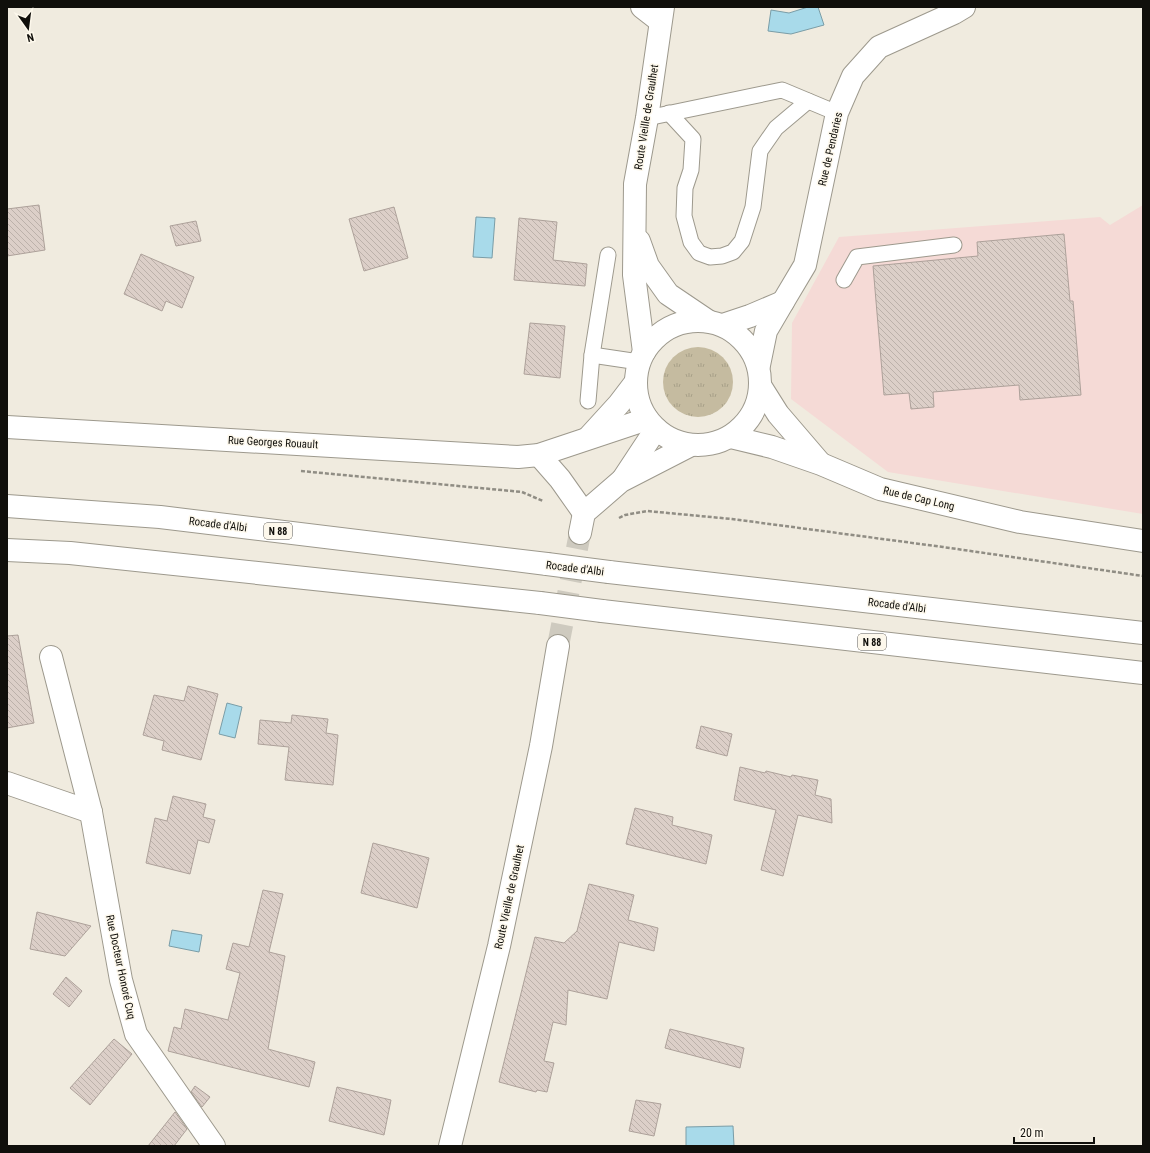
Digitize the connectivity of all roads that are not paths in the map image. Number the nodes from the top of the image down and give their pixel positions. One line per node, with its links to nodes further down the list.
1 (642, 7): 3 (main road)
2 (964, 7): 5 (main road, Rue de Pendaries)
3 (662, 14): 7 (main road, Route Vieille de Graulhet)
4 (808, 101): 5 (lane); 6 (lane); 6 (lane)
5 (838, 113): 12 (main road, Rue de Pendaries)
6 (669, 114): 7 (lane)
7 (647, 118): 8 (main road, Route Vieille de Graulhet)
8 (634, 228): 13 (main road, Route Vieille de Graulhet); 16 (main road, Route Vieille de Graulhet)
9 (954, 245): 11 (lane)
10 (608, 255): 14 (lane)
11 (844, 280)
12 (782, 302): 13 (main road); 15 (main road, Rue de Pendaries)
13 (715, 323): 15 (main road); 16 (main road)
14 (592, 355): 16 (lane); 18 (lane)
15 (759, 365): 17 (main road)
16 (639, 366): 19 (main road); 22 (main road)
17 (761, 387): 21 (main road); 25 (main road, Rue de Cap Long)
18 (588, 401)
19 (651, 424): 22 (main road, Rue Georges Rouault); 23 (main road); 26 (main road)
20 (7, 427): 24 (main road, Rue Georges Rouault)
21 (731, 437): 23 (main road); 25 (main road, Rue de Cap Long)
22 (587, 439): 24 (main road, Rue Georges Rouault)
23 (691, 445): 26 (main road)
24 (539, 454): 26 (main road)
25 (821, 464): 28 (main road, Rue de Cap Long)
26 (621, 481)
27 (7, 506): 32 (main road, Rocade d'Albi / N 88, bridge)
28 (1020, 522): 29 (main road, Rue de Cap Long); 30 (main road, Rue de Cap Long)
29 (1143, 534)
30 (1143, 541)
31 (7, 550): 35 (main road, N 88, bridge)
32 (1143, 633)
33 (558, 646): 39 (main road, Route Vieille de Graulhet)
34 (51, 657): 37 (main road, Rue Docteur Honoré Cuq)
35 (1143, 673)
36 (7, 783): 37 (main road)
37 (91, 812): 38 (main road, Rue Docteur Honoré Cuq)
38 (214, 1146)
39 (450, 1146)

